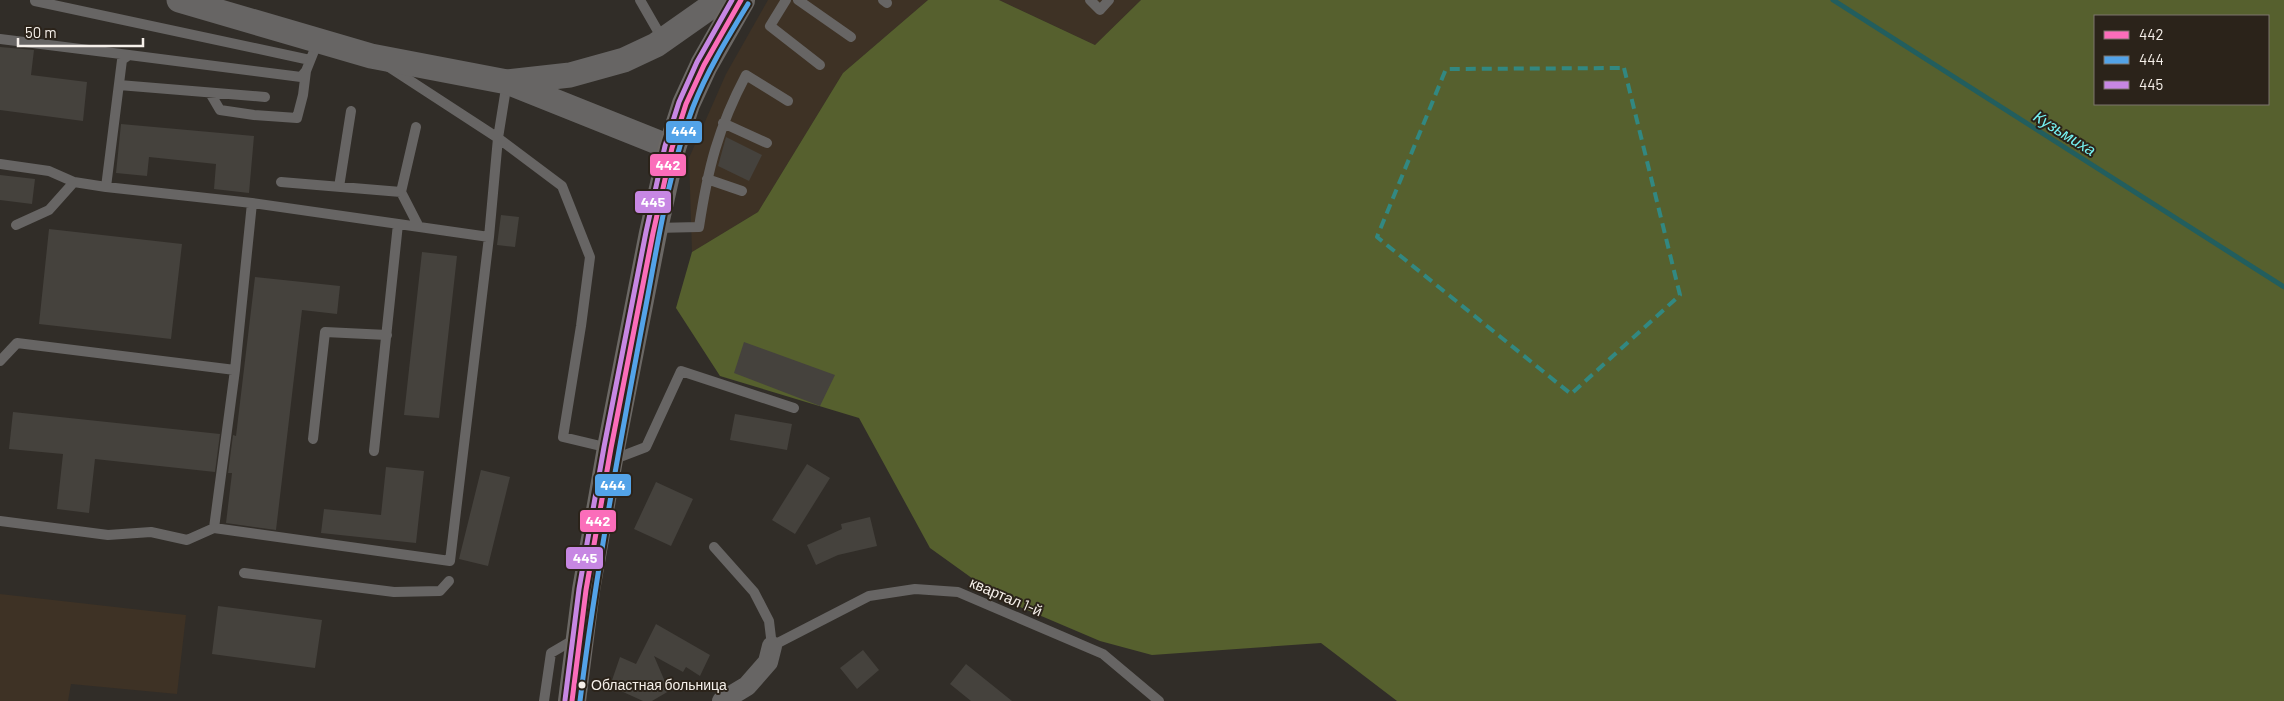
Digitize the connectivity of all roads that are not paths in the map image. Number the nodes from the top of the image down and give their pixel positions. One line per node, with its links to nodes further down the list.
1 (179, 0): 13 (street)
2 (640, 0): 12 (lane)
3 (720, 0): 12 (street)
4 (741, 0): 28 (main road)
5 (786, 0): 16 (lane)
6 (798, 0): 10 (lane)
7 (1090, 0): 8 (lane)
8 (1109, 0)
9 (35, 1): 13 (lane)
10 (850, 37)
11 (0, 39): 14 (lane)
12 (664, 40): 18 (street)
13 (314, 51): 15 (street); 17 (lane)
14 (129, 55): 17 (lane); 19 (lane)
15 (371, 56): 18 (street); 26 (lane)
16 (820, 65)
17 (306, 71): 20 (lane)
18 (507, 82): 26 (lane); 28 (street)
19 (119, 85): 20 (lane); 33 (lane)
20 (210, 93): 21 (lane)
21 (265, 97)
22 (788, 101): 24 (lane)
23 (351, 111): 34 (lane)
24 (723, 123): 27 (lane); 30 (lane)
25 (416, 127): 36 (lane)
26 (498, 138): 42 (lane); 49 (lane)
27 (767, 143)
28 (672, 148): 41 (main road)
29 (0, 164): 31 (lane)
30 (707, 179): 35 (lane); 41 (lane)
31 (74, 182): 33 (lane); 39 (lane)
32 (281, 182): 34 (lane)
33 (106, 187): 37 (lane)
34 (338, 187): 36 (lane)
35 (742, 191)
36 (401, 192): 40 (lane)
37 (252, 203): 38 (lane); 45 (lane)
38 (398, 224): 40 (lane); 43 (lane)
39 (16, 225)
40 (419, 227): 42 (lane)
41 (654, 228): 49 (main road)
42 (489, 237): 51 (lane)
43 (387, 335): 47 (lane); 48 (lane)
44 (0, 361): 45 (lane)
45 (235, 370): 51 (lane)
46 (794, 408): 49 (lane)
47 (313, 439)
48 (374, 451)
49 (610, 455): 55 (main road)
50 (0, 521): 51 (lane)
51 (214, 528)
52 (714, 547): 56 (lane)
53 (244, 573): 54 (lane)
54 (449, 581)
55 (580, 637): 57 (lane); 58 (main road)
56 (772, 646): 59 (street); 60 (lane, квартал 1-й)
57 (544, 701)
58 (572, 701)
59 (722, 701)
60 (1159, 701)

